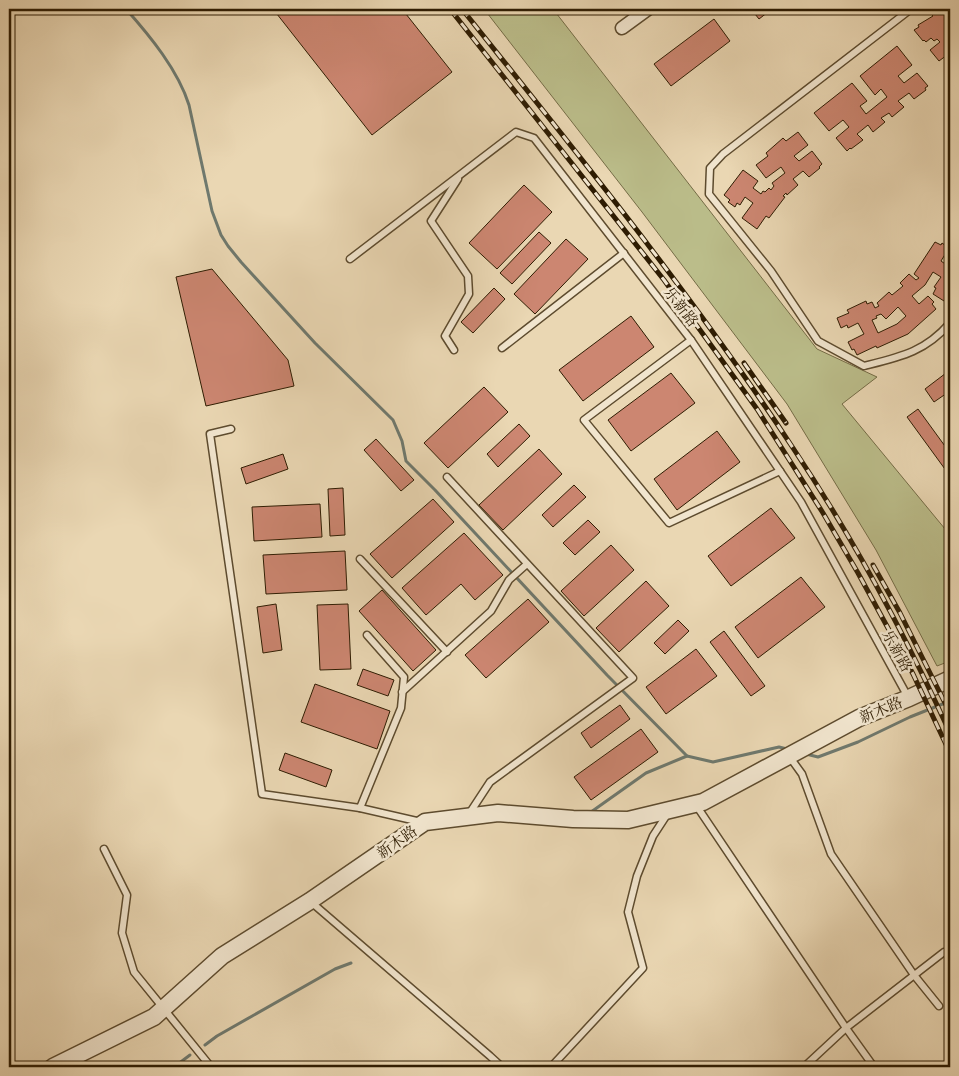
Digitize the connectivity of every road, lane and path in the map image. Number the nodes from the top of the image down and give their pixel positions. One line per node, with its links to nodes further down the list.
1 (648, 9): 3 (street)
2 (911, 9): 7 (lane)
3 (622, 28)
4 (462, 174): 5 (lane, 乐新路); 6 (lane, 乐新路); 10 (lane)
5 (624, 253): 8 (lane, 乐新路); 9 (lane)
6 (350, 259)
7 (950, 322)
8 (691, 340): 12 (lane, 乐新路); 12 (lane)
9 (502, 348)
10 (454, 350)
11 (231, 428): 23 (lane)
12 (780, 471): 20 (lane, 乐新路)
13 (447, 477): 15 (lane)
14 (360, 559): 17 (lane)
15 (527, 564): 17 (lane); 25 (lane)
16 (367, 634): 19 (lane)
17 (447, 652): 19 (lane)
18 (950, 680): 20 (street, 新木路)
19 (402, 692): 23 (lane)
20 (909, 698): 21 (street, 新木路)
21 (788, 755): 22 (street, 新木路); 30 (lane)
22 (696, 804): 24 (street, 新木路); 33 (lane)
23 (360, 808): 26 (lane)
24 (670, 810): 25 (street, 新木路); 37 (lane)
25 (467, 817): 26 (street, 新木路)
26 (425, 822): 28 (street, 新木路)
27 (104, 850): 32 (lane)
28 (310, 901): 32 (street, 新木路); 36 (lane)
29 (944, 952): 30 (lane)
30 (914, 975): 31 (lane); 33 (lane)
31 (939, 1006)
32 (164, 1008): 34 (street, 新木路); 35 (lane)
33 (846, 1028): 38 (lane); 39 (lane)
34 (54, 1067)
35 (211, 1067)
36 (502, 1067)
37 (551, 1067)
38 (804, 1067)
39 (874, 1067)

